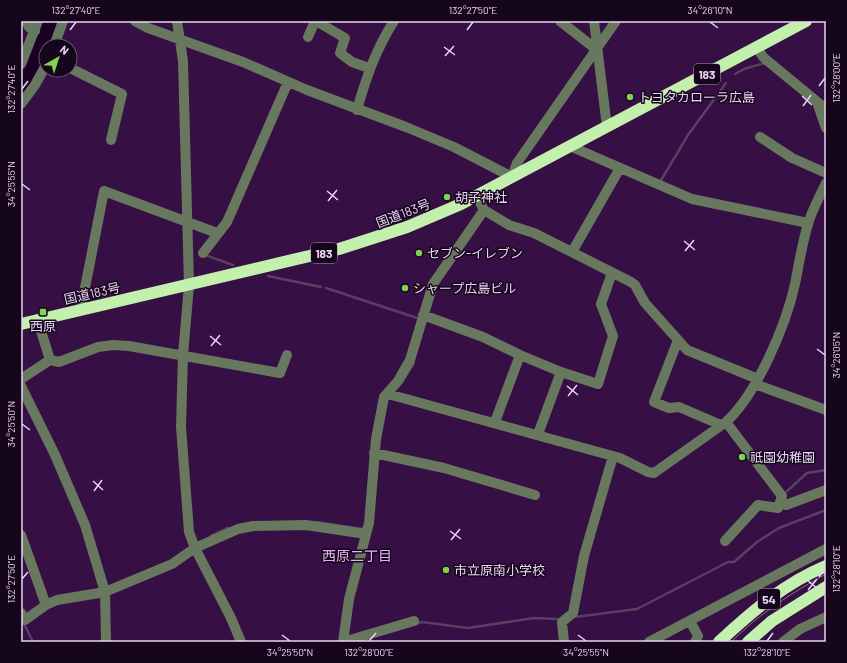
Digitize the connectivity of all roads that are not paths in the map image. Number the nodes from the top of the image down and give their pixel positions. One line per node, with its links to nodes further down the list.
1 (26, 21): 11 (street)
2 (64, 21): 13 (street)
3 (135, 21): 14 (street)
4 (177, 21): 14 (street)
5 (315, 21): 12 (street); 18 (street)
6 (394, 21): 18 (street)
7 (560, 21): 16 (street)
8 (594, 21): 16 (street)
9 (616, 21): 16 (street)
10 (806, 21): 15 (highway, 国道183号 / 183)
11 (36, 26): 17 (street)
12 (308, 37)
13 (57, 38)
14 (181, 40): 21 (street); 37 (street)
15 (757, 48): 22 (street); 26 (highway, 国道183号 / 183)
16 (597, 50): 26 (street); 33 (street)
17 (21, 64)
18 (369, 68): 25 (street)
19 (78, 72): 29 (street)
20 (39, 78): 23 (street)
21 (288, 82): 25 (street); 39 (street)
22 (817, 102): 24 (street); 27 (street)
23 (21, 104)
24 (826, 109)
25 (356, 110): 33 (street)
26 (607, 127): 30 (highway, 国道183号 / 183)
27 (826, 128)
28 (760, 137): 32 (street)
29 (111, 140)
30 (572, 146): 31 (street); 33 (highway, 国道183号 / 183)
31 (620, 168): 38 (street); 40 (street)
32 (826, 173)
33 (512, 177): 35 (highway, 国道183号 / 183)
34 (826, 183): 38 (street)
35 (476, 195): 36 (street); 43 (highway, 国道183号 / 183)
36 (484, 210): 40 (street); 45 (street)
37 (188, 223): 39 (street); 43 (street); 44 (street)
38 (808, 223): 55 (street)
39 (216, 233): 41 (street)
40 (572, 252): 42 (street)
41 (203, 253)
42 (612, 273): 48 (street); 53 (street)
43 (189, 285): 44 (highway, 国道183号 / 183); 49 (street)
44 (83, 310): 46 (highway, 国道183号 / 183)
45 (423, 315): 51 (street); 57 (street)
46 (38, 320): 47 (highway, 国道183号 / 183); 52 (street)
47 (21, 324)
48 (678, 340): 55 (street); 60 (street)
49 (183, 355): 50 (street); 52 (street); 70 (street)
50 (286, 355)
51 (520, 355): 53 (street); 59 (street)
52 (50, 360): 54 (street)
53 (561, 372): 61 (street)
54 (21, 379)
55 (756, 381): 58 (street); 60 (street)
56 (21, 386): 74 (street)
57 (388, 394): 59 (street); 62 (street)
58 (826, 410)
59 (495, 422): 61 (street)
60 (724, 424): 63 (street); 66 (street)
61 (538, 434): 63 (street)
62 (374, 453): 65 (street); 67 (street)
63 (613, 456): 83 (street)
64 (826, 490): 66 (street)
65 (535, 495)
66 (781, 502): 69 (street)
67 (366, 534): 70 (street); 82 (street)
68 (21, 535): 75 (street)
69 (725, 541)
70 (195, 548): 74 (street); 81 (street)
71 (826, 549): 79 (street)
72 (826, 566): 86 (highway, 54)
73 (826, 587): 87 (highway, 54)
74 (105, 592): 75 (street); 80 (street)
75 (46, 605): 76 (street)
76 (21, 613)
77 (826, 617): 88 (street)
78 (414, 621): 82 (street)
79 (690, 621): 84 (street); 85 (street)
80 (106, 642)
81 (241, 642)
82 (343, 642)
83 (564, 642)
84 (649, 642)
85 (695, 642)
86 (719, 642)
87 (748, 642)
88 (783, 642)

